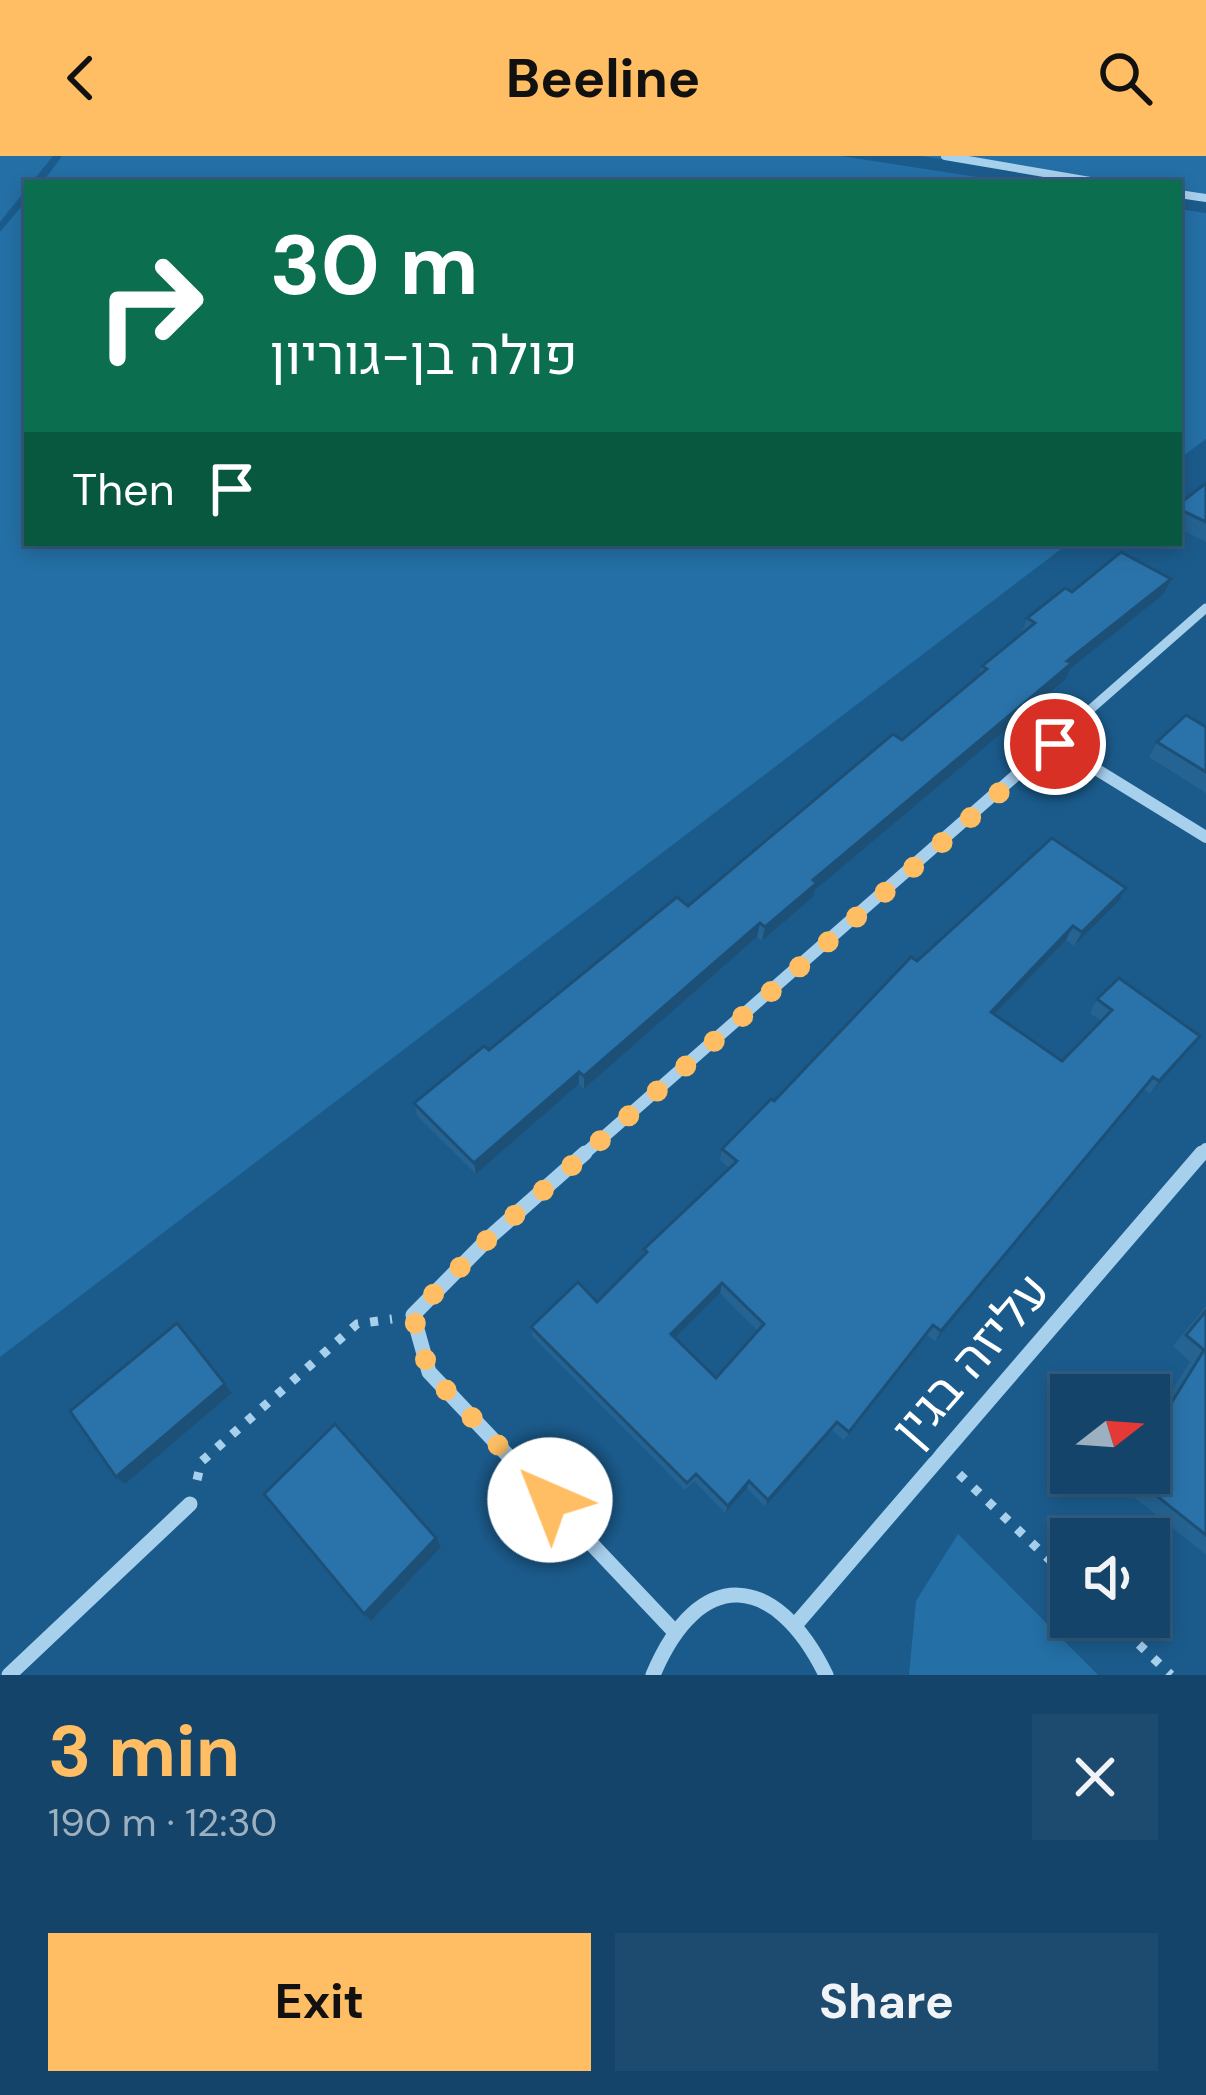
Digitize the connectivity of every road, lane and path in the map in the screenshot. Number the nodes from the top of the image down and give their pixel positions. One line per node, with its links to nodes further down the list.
1 (945, 156): 2 (street)
2 (1085, 180)
3 (1206, 608): 4 (street)
4 (1055, 744): 5 (street); 7 (street)
5 (1206, 837)
6 (1202, 1161): 8 (street, עליזה בגין)
7 (413, 1315): 9 (path); 12 (street)
8 (941, 1457): 10 (path); 11 (street, עליזה בגין)
9 (190, 1504): 14 (street)
10 (1050, 1560)
11 (797, 1623): 12 (street); 16 (street)
12 (672, 1629): 15 (street)
13 (1132, 1638): 17 (path)
14 (9, 1675)
15 (653, 1675)
16 (826, 1675)
17 (1171, 1675)

